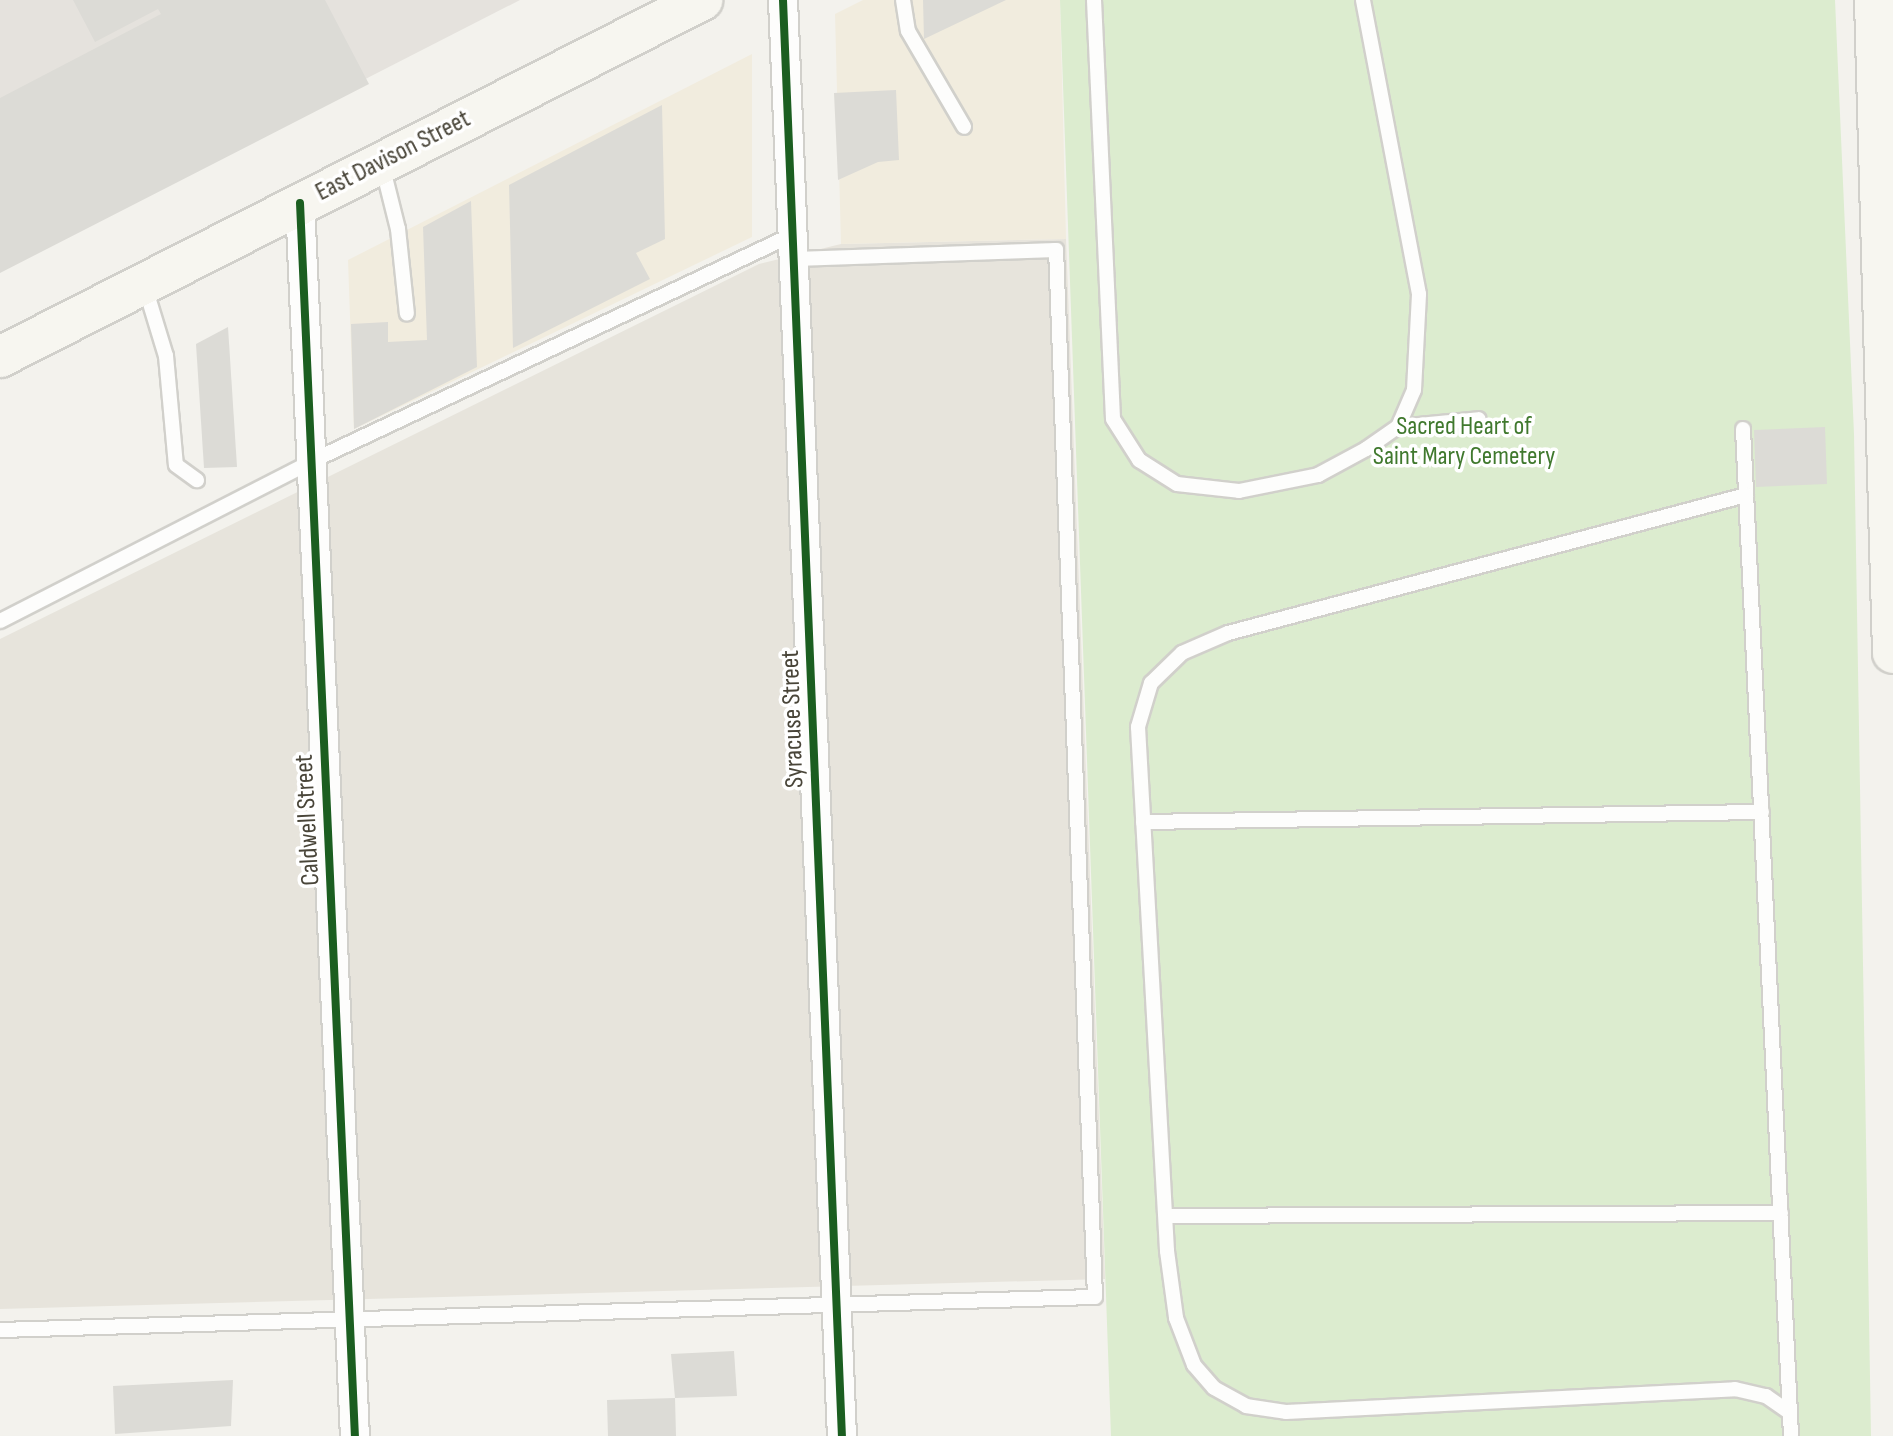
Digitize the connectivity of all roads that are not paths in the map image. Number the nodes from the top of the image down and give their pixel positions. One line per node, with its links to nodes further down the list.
1 (702, 0): 8 (main road, East Davison Street)
2 (783, 0): 10 (street, Syracuse Street)
3 (903, 0): 7 (lane)
4 (1094, 0): 15 (lane)
5 (1363, 0): 15 (lane)
6 (1875, 0): 21 (main road)
7 (964, 127)
8 (381, 162): 9 (main road, East Davison Street); 12 (lane)
9 (300, 203): 11 (main road, East Davison Street); 17 (street, Caldwell Street)
10 (794, 247): 17 (lane); 26 (street, Syracuse Street); 26 (lane)
11 (144, 283): 13 (main road, East Davison Street); 18 (lane)
12 (407, 314)
13 (0, 357)
14 (1479, 419): 15 (lane)
15 (1398, 427)
16 (1743, 429): 19 (lane)
17 (312, 461): 20 (lane); 27 (street, Caldwell Street)
18 (197, 480)
19 (1746, 495): 22 (lane); 23 (lane)
20 (0, 621)
21 (1893, 653)
22 (1762, 812): 23 (lane); 24 (lane)
23 (1143, 822): 25 (lane)
24 (1781, 1213): 25 (lane); 29 (lane)
25 (1166, 1216): 29 (lane)
26 (837, 1308): 27 (lane); 31 (street, Syracuse Street)
27 (350, 1320): 28 (lane); 30 (street, Caldwell Street)
28 (0, 1330)
29 (1790, 1413): 32 (lane)
30 (355, 1436)
31 (842, 1436)
32 (1791, 1436)

